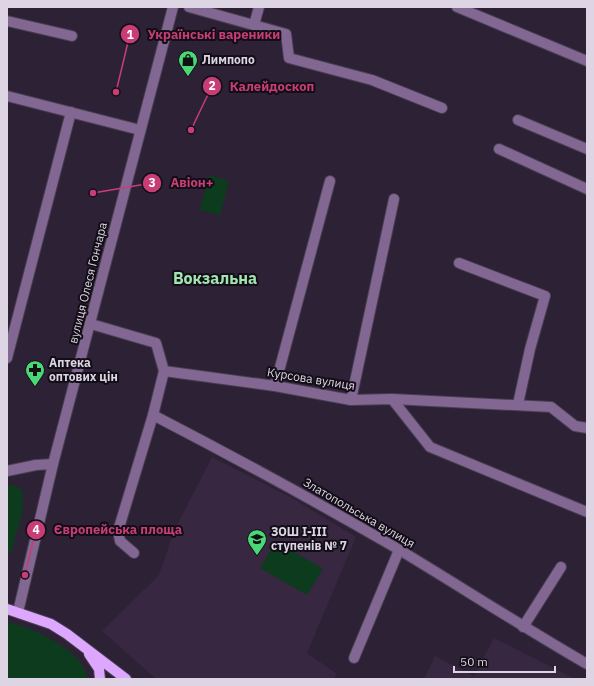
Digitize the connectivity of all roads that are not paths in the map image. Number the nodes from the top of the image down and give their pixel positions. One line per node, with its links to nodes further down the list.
1 (173, 7): 13 (street, вулиця Олеся Гончара)
2 (189, 7): 6 (street)
3 (259, 7): 6 (street)
4 (457, 7): 8 (street)
5 (7, 21): 7 (street)
6 (254, 25): 10 (street)
7 (72, 36)
8 (587, 60)
9 (7, 96): 11 (street)
10 (442, 108)
11 (72, 112): 13 (street); 21 (street)
12 (518, 120): 15 (street)
13 (140, 130): 20 (street, вулиця Олеся Гончара)
14 (499, 149): 17 (street)
15 (587, 149)
16 (330, 181): 23 (street)
17 (587, 189)
18 (394, 199): 25 (street)
19 (459, 263): 26 (street)
20 (91, 324): 22 (street); 29 (street, вулиця Олеся Гончара)
21 (7, 358)
22 (164, 371): 23 (street, Курсова вулиця); 27 (street)
23 (275, 386): 25 (street, Курсова вулиця)
24 (392, 399): 25 (street, Курсова вулиця); 26 (street, Курсова вулиця); 31 (street)
25 (351, 400)
26 (518, 404): 28 (street, Курсова вулиця)
27 (153, 415): 32 (street, Златопольська вулиця); 33 (street)
28 (587, 428)
29 (53, 464): 30 (street); 36 (street, вулиця Олеся Гончара)
30 (7, 471)
31 (587, 512)
32 (399, 550): 37 (street, Златопольська вулиця); 39 (street)
33 (134, 553)
34 (561, 568): 37 (street)
35 (7, 609): 36 (main road)
36 (18, 612): 38 (main road)
37 (523, 627): 40 (street, Златопольська вулиця)
38 (86, 648): 41 (main road); 42 (main road)
39 (354, 658)
40 (587, 664)
41 (100, 679)
42 (126, 679)

